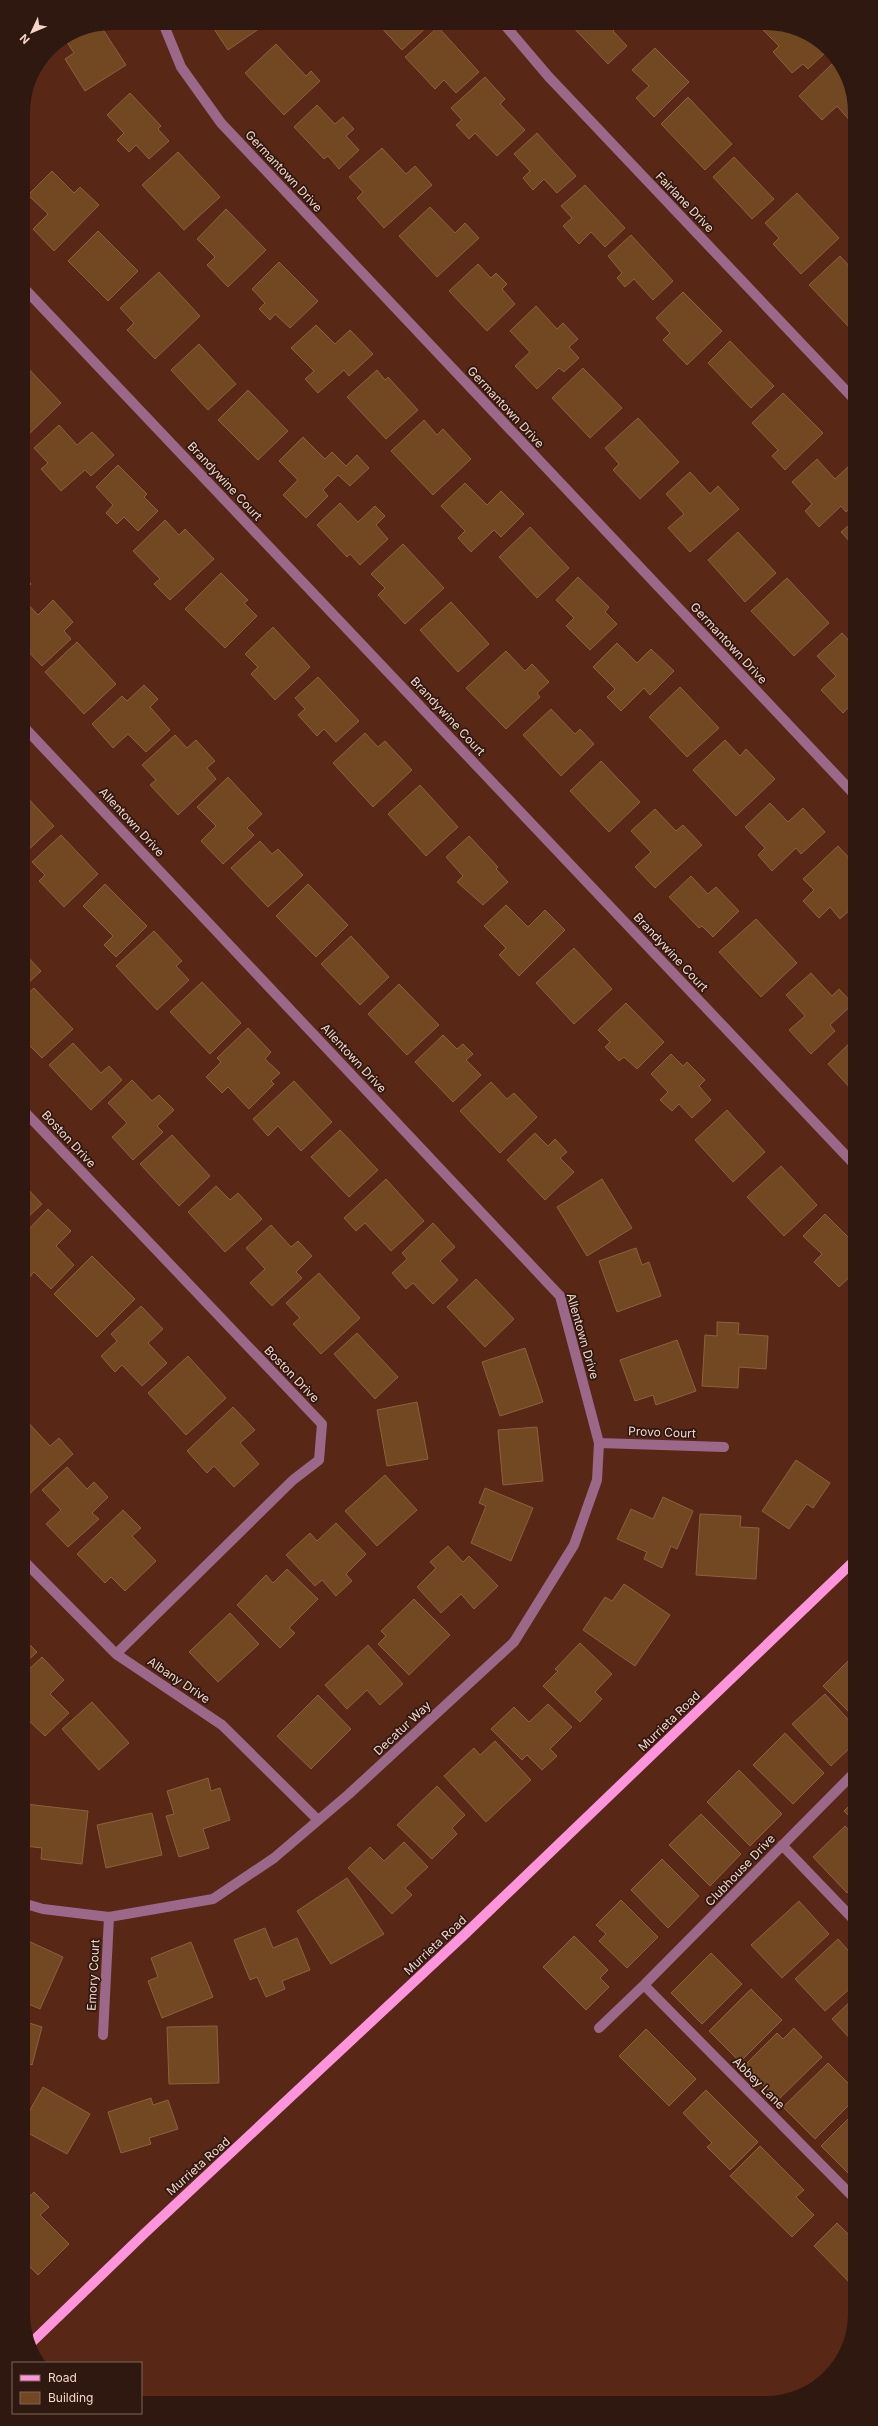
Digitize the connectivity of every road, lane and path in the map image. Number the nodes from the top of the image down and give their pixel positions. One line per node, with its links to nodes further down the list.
1 (166, 30): 6 (street, Germantown Drive)
2 (509, 30): 4 (street, Fairlane Drive)
3 (30, 294): 8 (street, Brandywine Court)
4 (848, 393)
5 (30, 732): 9 (street, Allentown Drive)
6 (848, 788)
7 (30, 1117): 13 (street, Boston Drive)
8 (848, 1158)
9 (599, 1443): 10 (street, Provo Court); 15 (street, Decatur Way)
10 (724, 1447)
11 (30, 1567): 13 (street, Albany Drive)
12 (848, 1567): 24 (main road, Murrieta Road)
13 (116, 1654): 15 (street, Albany Drive)
14 (848, 1779): 16 (street, Clubhouse Drive)
15 (318, 1820): 19 (street, Decatur Way)
16 (782, 1845): 18 (street); 20 (street, Clubhouse Drive)
17 (30, 1905): 19 (street, Decatur Way)
18 (848, 1914)
19 (110, 1917): 22 (street, Emory Court)
20 (644, 1985): 21 (street, Clubhouse Drive); 23 (street, Abbey Lane)
21 (599, 2028)
22 (103, 2035)
23 (848, 2191)
24 (34, 2340)

